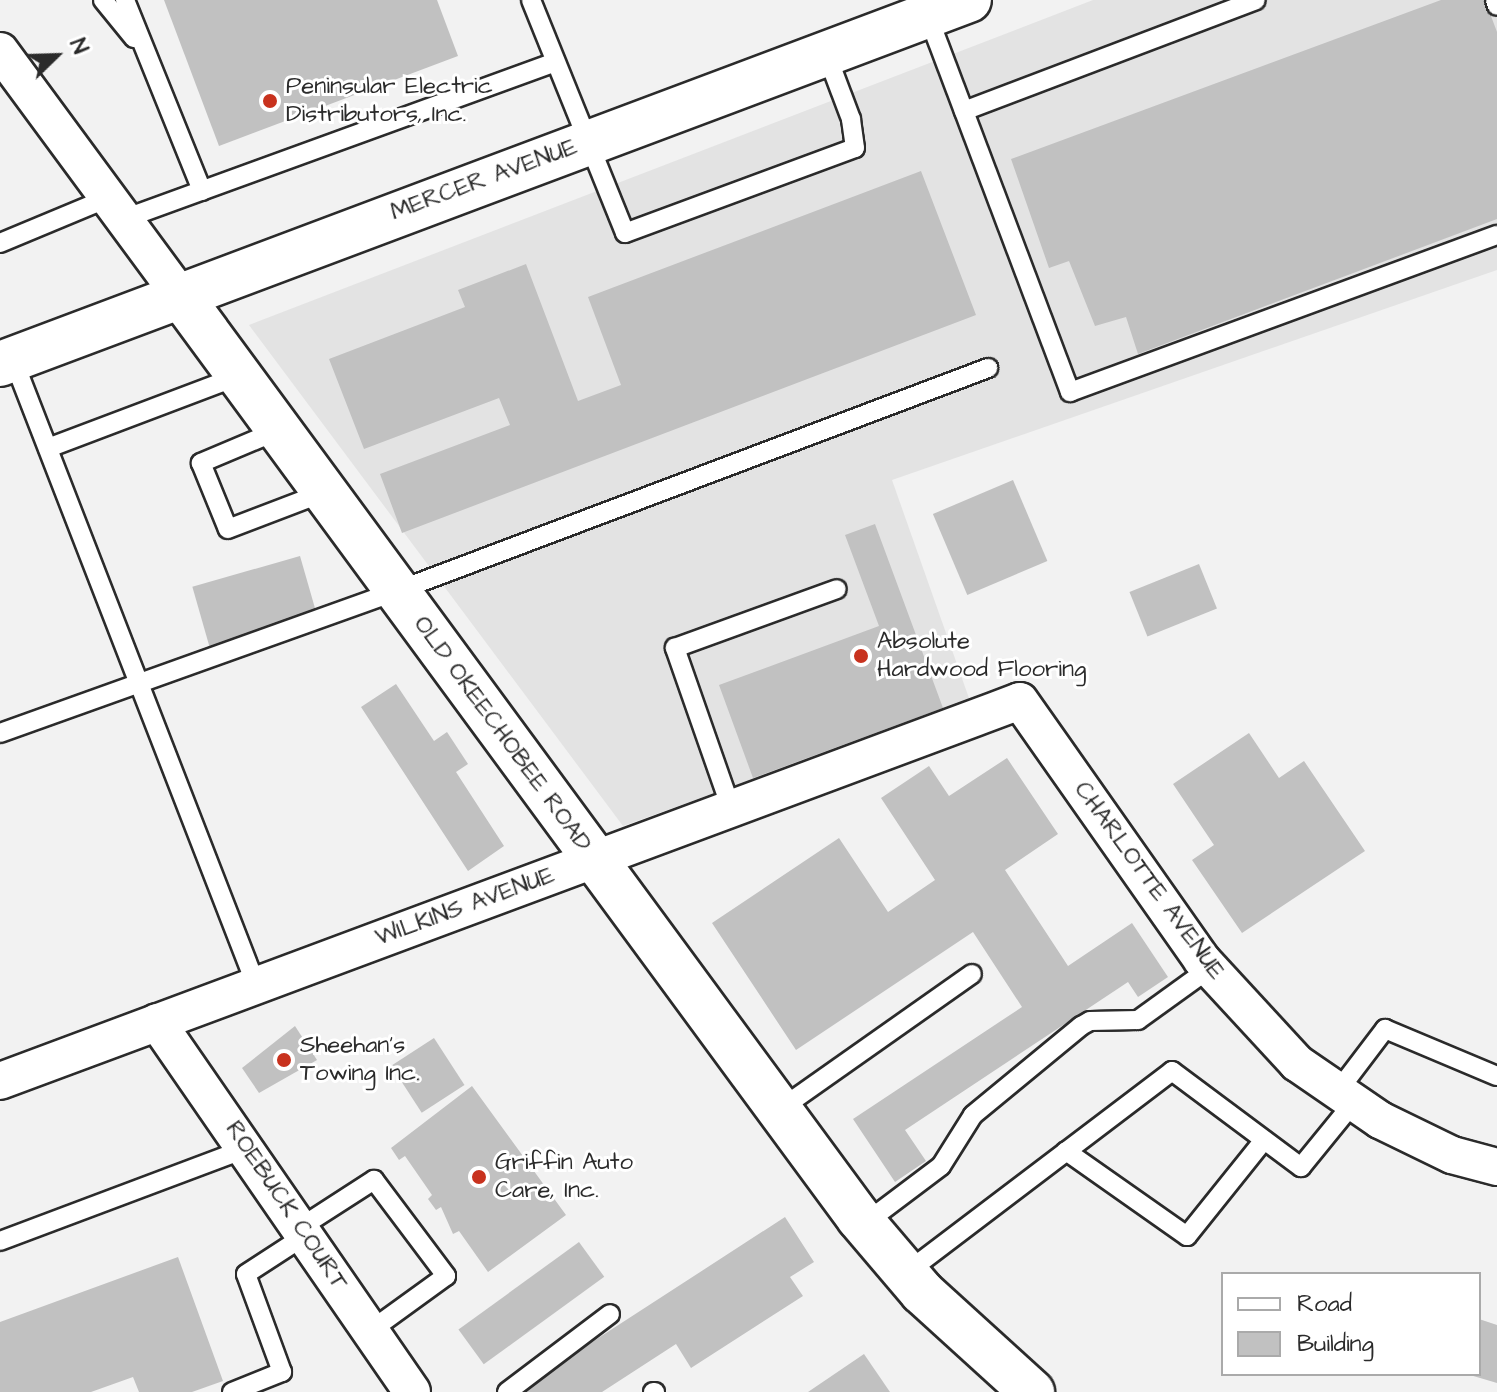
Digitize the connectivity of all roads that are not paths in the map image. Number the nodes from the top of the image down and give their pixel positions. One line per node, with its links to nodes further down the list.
1 (103, 0): 10 (lane)
2 (125, 0): 10 (lane)
3 (531, 0): 12 (lane)
4 (969, 0): 8 (street, MERCER AVENUE)
5 (1256, 0): 13 (lane)
6 (1495, 0): 7 (lane)
7 (1497, 6)
8 (927, 15): 11 (street, MERCER AVENUE); 13 (lane)
9 (0, 51): 16 (street, OLD OKEECHOBEE ROAD)
10 (146, 52): 15 (lane)
11 (826, 53): 14 (street, MERCER AVENUE); 14 (lane)
12 (555, 62): 14 (lane); 15 (lane)
13 (964, 111): 17 (lane)
14 (585, 143): 19 (street, MERCER AVENUE)
15 (202, 191): 16 (lane)
16 (116, 208): 18 (lane); 19 (street, OLD OKEECHOBEE ROAD)
17 (1497, 235)
18 (0, 243)
19 (179, 294): 20 (street, MERCER AVENUE); 22 (street, OLD OKEECHOBEE ROAD)
20 (7, 362): 24 (lane)
21 (988, 368): 27 (lane)
22 (239, 376): 23 (street, OLD OKEECHOBEE ROAD); 24 (lane)
23 (279, 430): 25 (street, OLD OKEECHOBEE ROAD); 25 (lane)
24 (48, 448): 28 (lane)
25 (325, 492): 27 (street, OLD OKEECHOBEE ROAD)
26 (837, 589): 31 (lane)
27 (397, 591): 28 (lane); 32 (street, OLD OKEECHOBEE ROAD)
28 (140, 683): 30 (lane); 35 (lane)
29 (1020, 701): 31 (street, WILKINS AVENUE); 33 (street, CHARLOTTE AVENUE)
30 (0, 733)
31 (731, 808): 32 (street, WILKINS AVENUE)
32 (595, 859): 35 (street, WILKINS AVENUE); 40 (street, OLD OKEECHOBEE ROAD)
33 (1210, 968): 39 (street, CHARLOTTE AVENUE); 45 (lane)
34 (972, 974): 40 (lane)
35 (256, 985): 36 (street, WILKINS AVENUE)
36 (157, 1022): 38 (street, WILKINS AVENUE); 42 (street, ROEBUCK COURT)
37 (1497, 1076): 39 (lane)
38 (0, 1081)
39 (1346, 1097): 41 (lane); 44 (street, CHARLOTTE AVENUE)
40 (779, 1110): 45 (street, OLD OKEECHOBEE ROAD)
41 (1264, 1140): 43 (lane); 43 (lane)
42 (248, 1148): 46 (street, ROEBUCK COURT); 47 (lane)
43 (1066, 1151): 48 (lane)
44 (1497, 1167)
45 (864, 1224): 48 (street, OLD OKEECHOBEE ROAD)
46 (303, 1231): 50 (street, ROEBUCK COURT); 50 (lane); 52 (lane)
47 (0, 1241)
48 (906, 1273): 54 (street, OLD OKEECHOBEE ROAD)
49 (610, 1314): 53 (lane)
50 (370, 1331): 51 (street, ROEBUCK COURT)
51 (401, 1389)
52 (232, 1392)
53 (507, 1392)
54 (1032, 1392)

